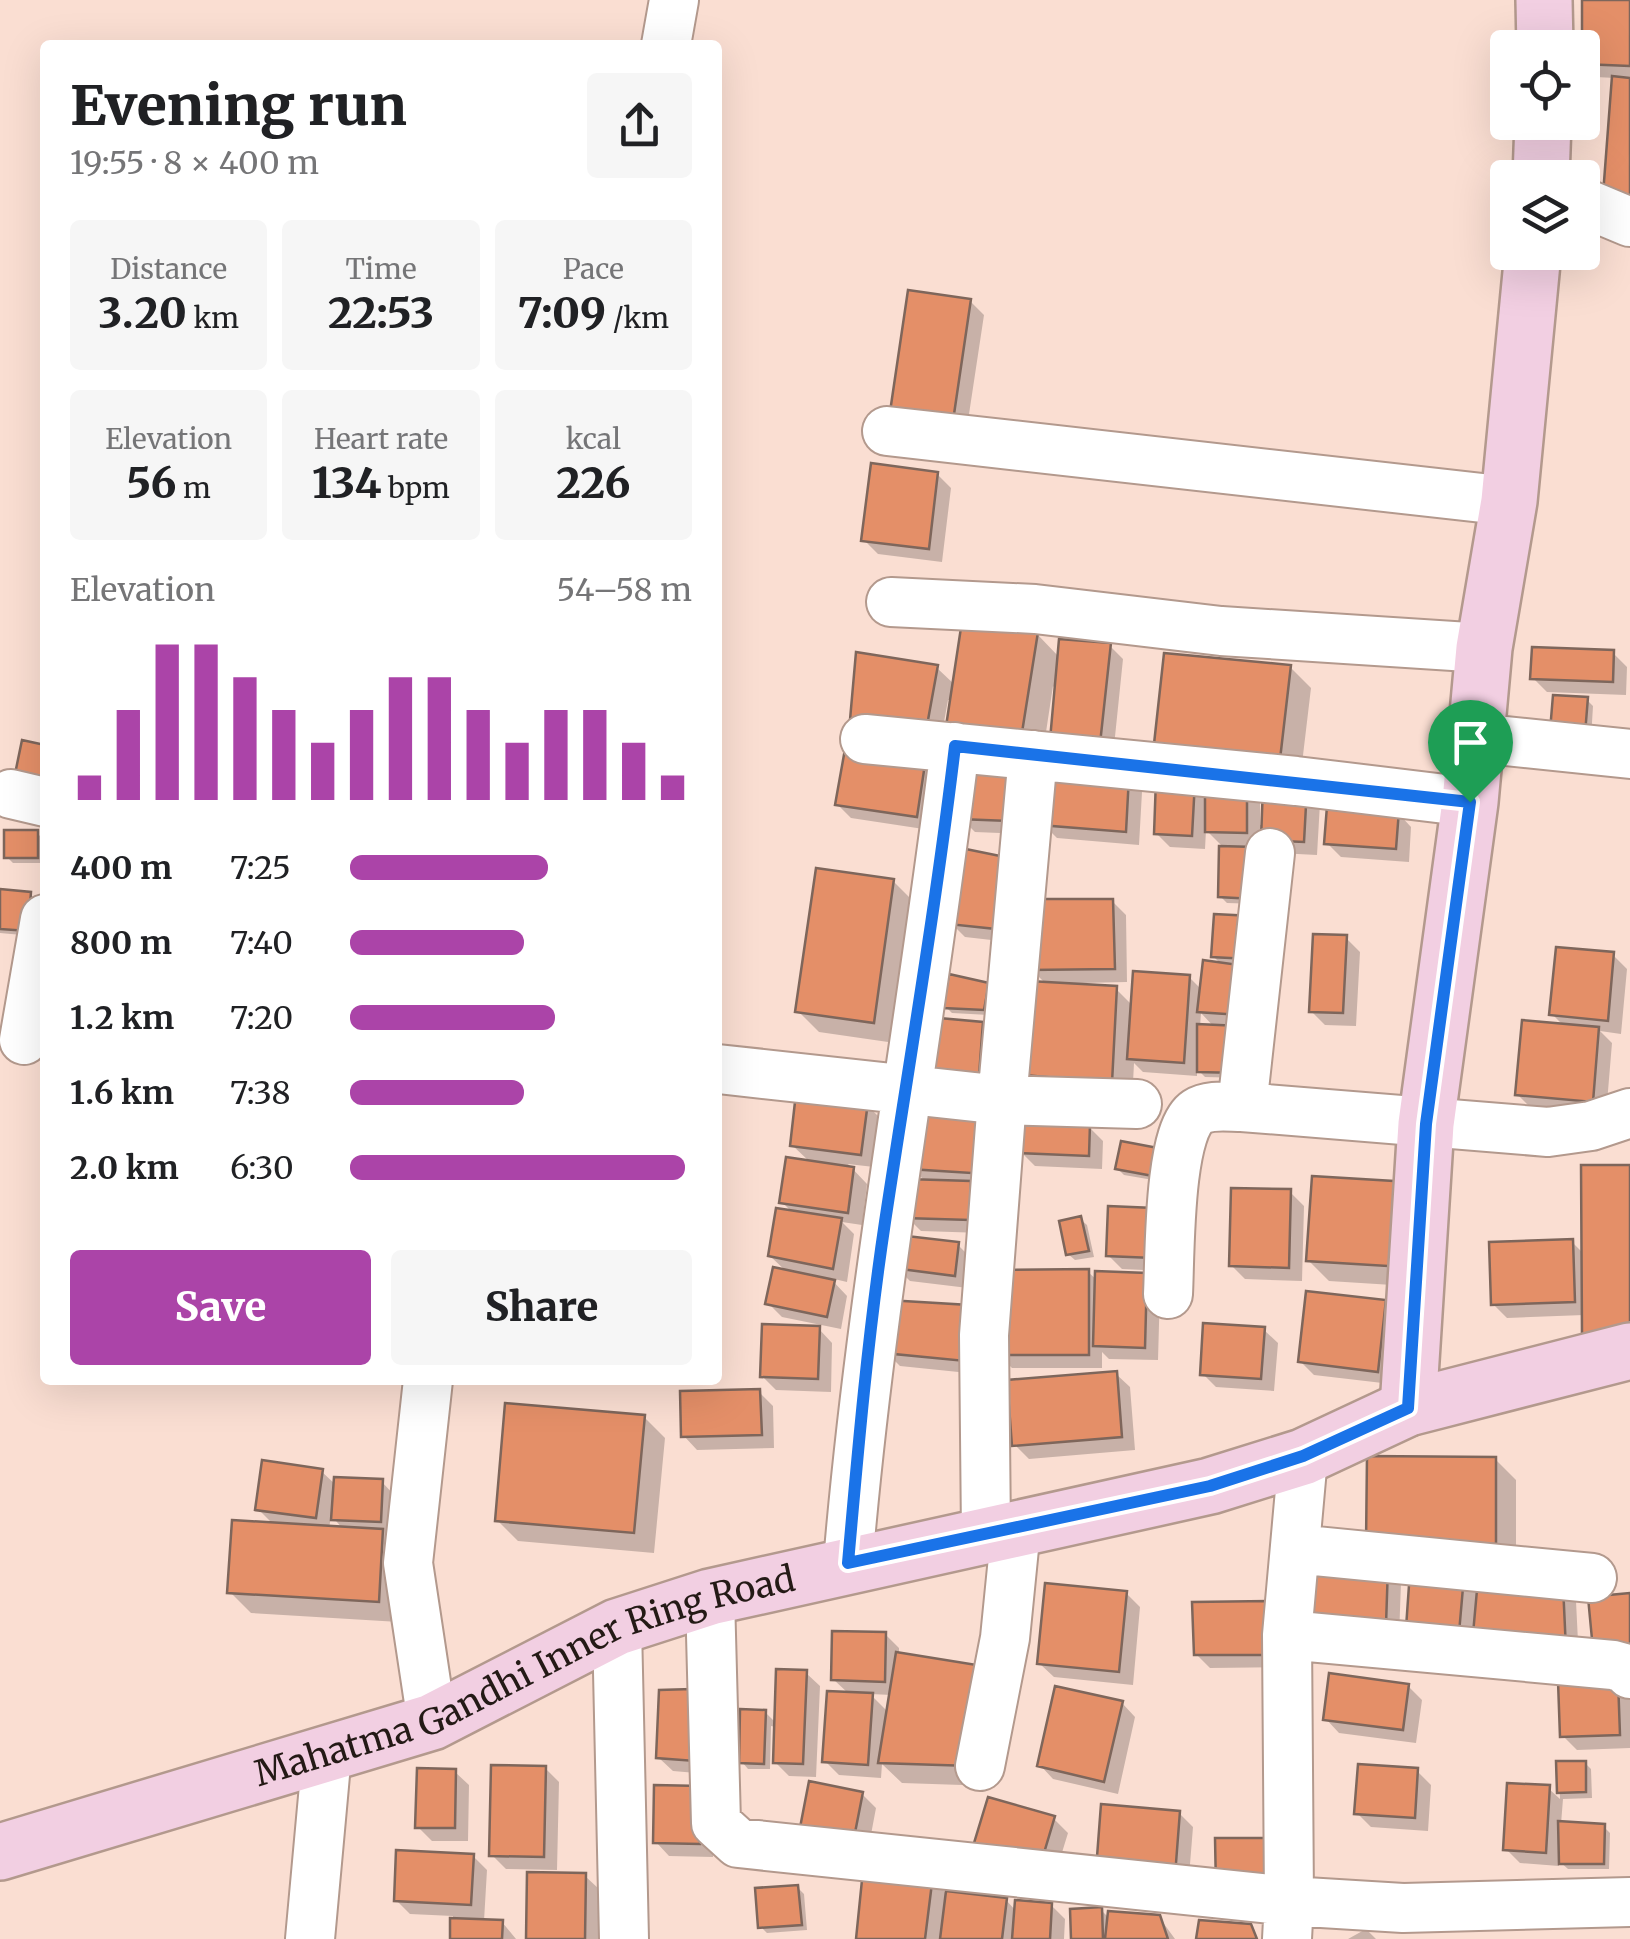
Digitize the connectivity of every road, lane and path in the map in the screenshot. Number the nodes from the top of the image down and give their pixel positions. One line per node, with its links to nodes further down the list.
1 (674, 0): 4 (street)
2 (1544, 0): 3 (main road)
3 (1545, 30)
4 (667, 40)
5 (1600, 210): 6 (street)
6 (1630, 222)
7 (1530, 270): 9 (main road)
8 (886, 430): 9 (street)
9 (1509, 501): 11 (main road)
10 (891, 602): 11 (street)
11 (1484, 648): 12 (main road)
12 (1477, 738): 15 (street); 17 (main road)
13 (866, 739): 14 (street)
14 (955, 746): 16 (street); 22 (street)
15 (1630, 754)
16 (1033, 755): 17 (street); 23 (street)
17 (1470, 802): 27 (main road)
18 (1270, 853): 25 (street)
19 (40, 947): 20 (street)
20 (23, 1040)
21 (722, 1070): 22 (street)
22 (906, 1092): 23 (street); 35 (street)
23 (1002, 1100): 24 (street); 33 (street)
24 (1137, 1104)
25 (1242, 1107): 27 (street); 28 (street)
26 (1630, 1114): 27 (street)
27 (1426, 1124): 31 (main road)
28 (1168, 1294)
29 (1630, 1352): 31 (main road, Mahatma Gandhi Inner Ring Road)
30 (427, 1385): 41 (street)
31 (1408, 1408): 32 (main road, Mahatma Gandhi Inner Ring Road)
32 (1303, 1456): 33 (main road, Mahatma Gandhi Inner Ring Road); 34 (street)
33 (1001, 1531): 35 (main road, Mahatma Gandhi Inner Ring Road); 43 (street)
34 (1295, 1549): 36 (street); 39 (street)
35 (848, 1563): 37 (main road, Mahatma Gandhi Inner Ring Road)
36 (1592, 1578)
37 (710, 1597): 38 (main road, Mahatma Gandhi Inner Ring Road); 46 (street)
38 (617, 1627): 41 (main road, Mahatma Gandhi Inner Ring Road); 48 (street)
39 (1288, 1635): 40 (street); 46 (street)
40 (1630, 1674)
41 (432, 1722): 42 (main road, Mahatma Gandhi Inner Ring Road)
42 (327, 1753): 44 (main road, Mahatma Gandhi Inner Ring Road); 47 (street)
43 (980, 1766)
44 (0, 1852)
45 (1630, 1902): 46 (street)
46 (1288, 1920)
47 (310, 1939)
48 (624, 1939)

